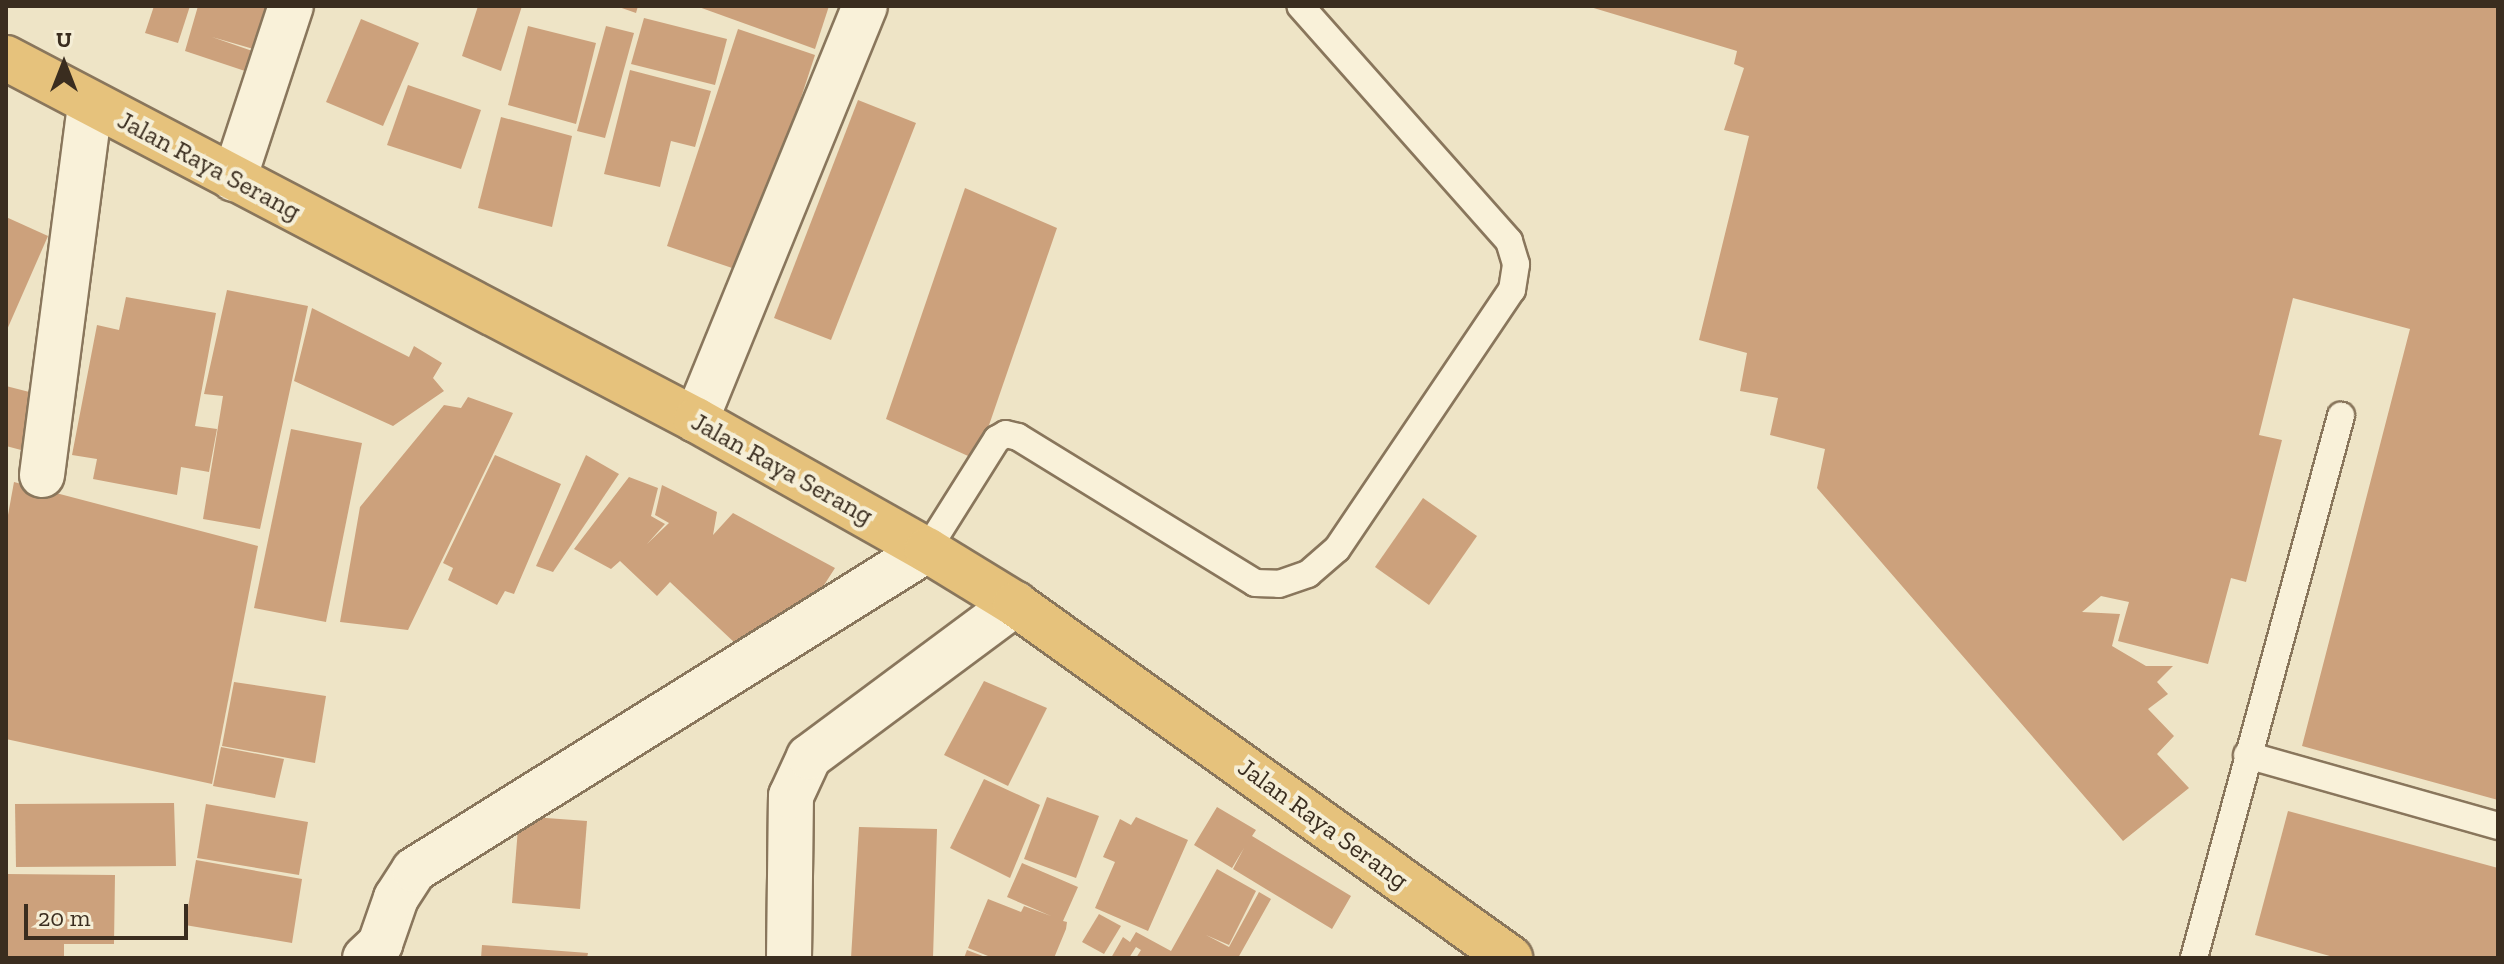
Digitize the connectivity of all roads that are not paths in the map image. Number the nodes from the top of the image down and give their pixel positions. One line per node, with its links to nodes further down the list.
1 (291, 6): 6 (street)
2 (865, 6): 8 (street)
3 (1300, 6): 10 (lane)
4 (6, 58): 5 (highway, Jalan Raya Serang)
5 (90, 104): 6 (highway, Jalan Raya Serang); 9 (street)
6 (234, 179): 8 (highway, Jalan Raya Serang)
7 (2341, 416): 12 (lane)
8 (696, 420): 10 (highway, Jalan Raya Serang)
9 (42, 475)
10 (927, 550): 11 (highway, Jalan Raya Serang); 14 (street)
11 (1015, 604): 15 (street); 16 (highway, Jalan Raya Serang)
12 (2247, 755): 13 (lane); 17 (lane)
13 (2498, 826)
14 (365, 958)
15 (789, 958)
16 (1510, 958)
17 (2194, 958)

